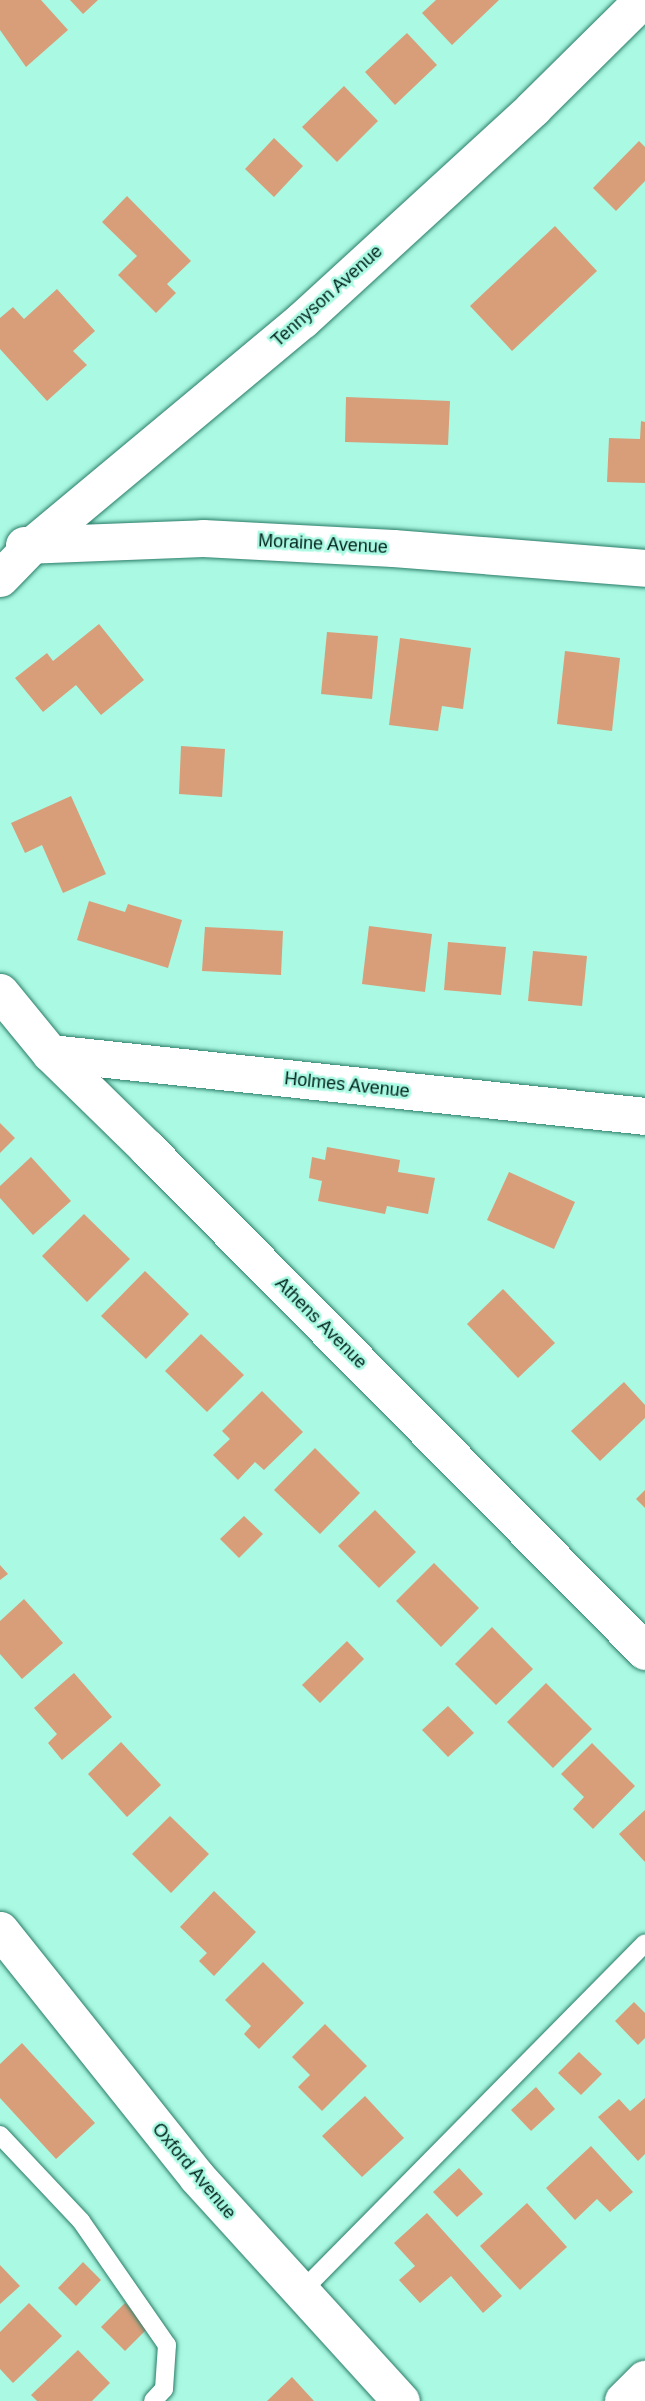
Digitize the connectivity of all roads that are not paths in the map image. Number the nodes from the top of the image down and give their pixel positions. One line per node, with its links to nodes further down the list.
1 (642, 0): 2 (street, Tennyson Avenue)
2 (16, 546): 3 (street, Moraine Avenue); 4 (street, Tennyson Avenue)
3 (645, 568)
4 (0, 578)
5 (0, 992): 6 (street, Athens Avenue)
6 (50, 1054): 7 (street, Holmes Avenue); 8 (street, Athens Avenue)
7 (645, 1116)
8 (645, 1651)
9 (0, 1930): 12 (street, Oxford Avenue)
10 (645, 1943): 12 (lane)
11 (0, 2135): 14 (lane)
12 (300, 2293): 15 (street, Oxford Avenue)
13 (645, 2380): 16 (main road)
14 (153, 2401)
15 (401, 2401)
16 (624, 2401)

